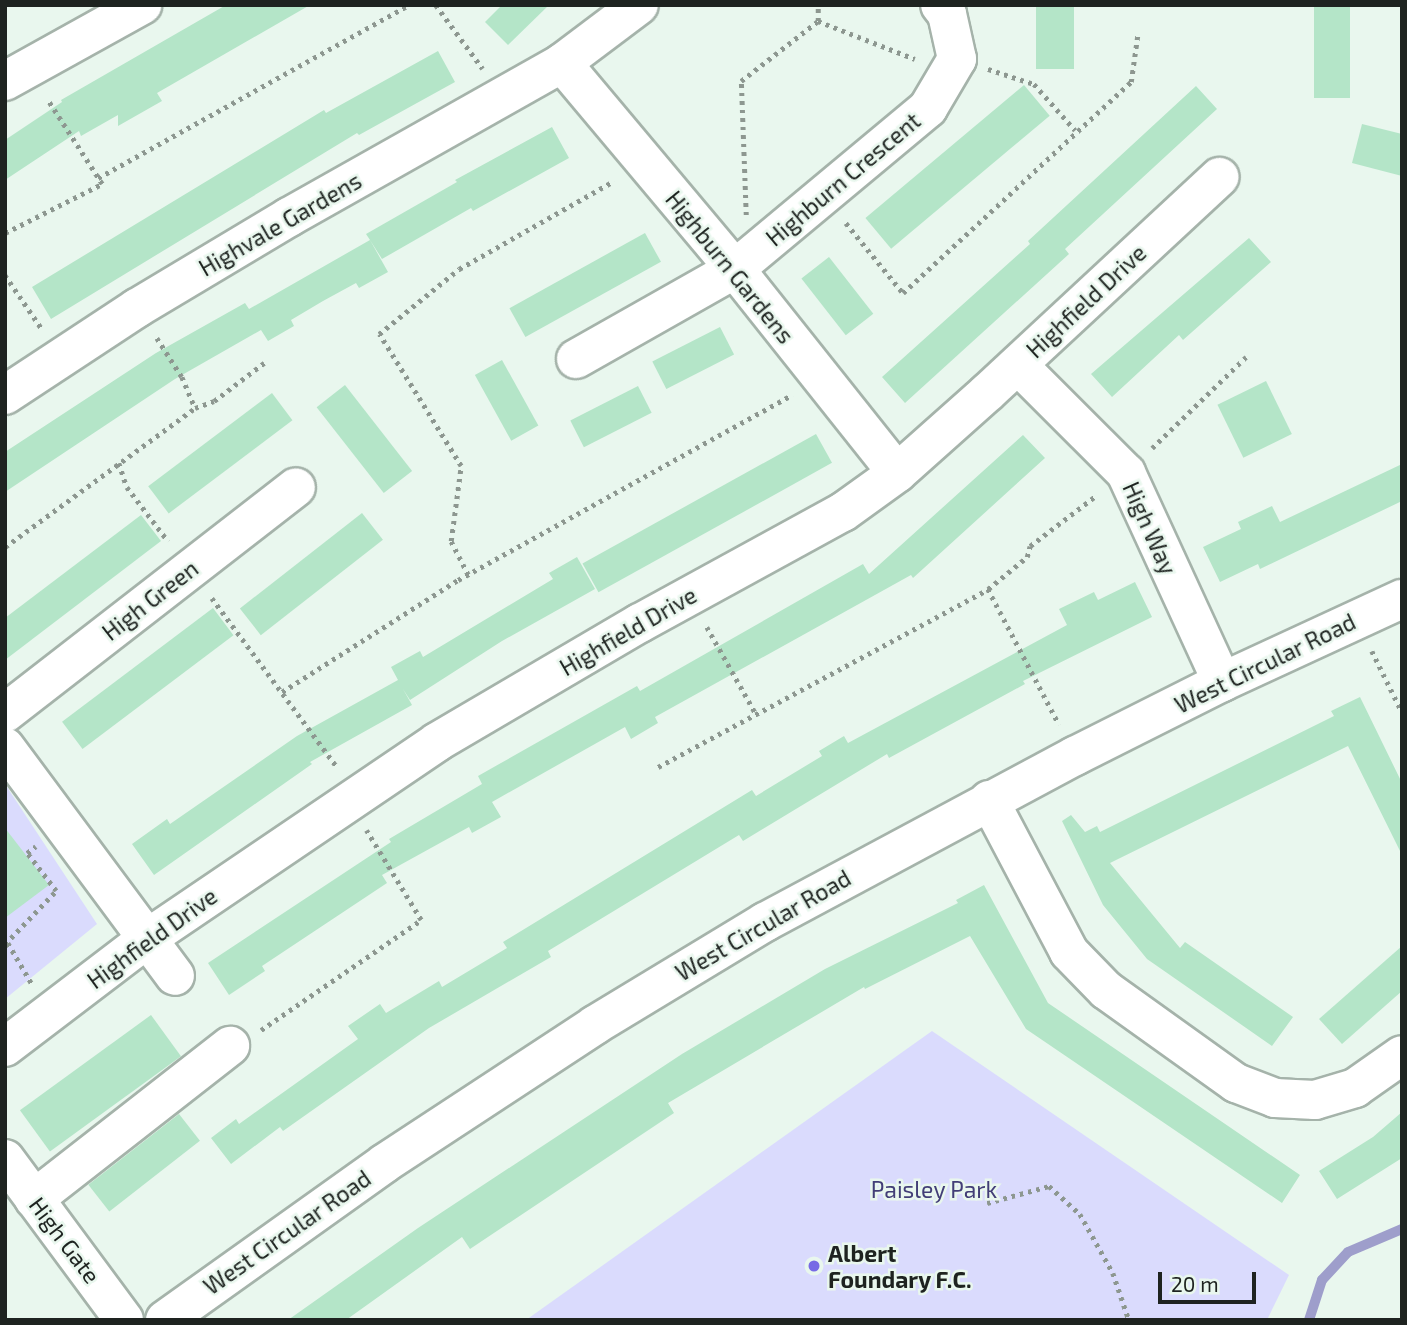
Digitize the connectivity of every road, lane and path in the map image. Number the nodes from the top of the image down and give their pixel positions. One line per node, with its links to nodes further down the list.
1 (142, 5): 11 (main road)
2 (409, 5): 16 (path)
3 (436, 5): 12 (path)
4 (818, 5): 7 (path)
5 (940, 5): 10 (main road)
6 (628, 9): 9 (main road)
7 (818, 21): 10 (path); 19 (path)
8 (1138, 32): 13 (path)
9 (562, 63): 14 (main road, Highburn Gardens); 21 (main road, Highvale Gardens)
10 (953, 66): 13 (path); 17 (main road, Highburn Crescent)
11 (17, 75): 16 (path)
12 (486, 75)
13 (1075, 131): 17 (path)
14 (643, 160): 19 (main road, Highburn Gardens); 35 (path)
15 (1219, 177): 25 (main road, Highfield Drive)
16 (98, 178): 18 (path)
17 (823, 195): 19 (main road, Highburn Crescent)
18 (5, 233)
19 (741, 263): 23 (main road, Highburn Crescent); 26 (main road, Highburn Gardens)
20 (5, 275): 21 (path)
21 (62, 359): 27 (main road, Highvale Gardens)
22 (170, 359): 28 (path)
23 (576, 359)
24 (264, 363): 28 (path)
25 (1018, 365): 30 (main road, Highfield Drive); 39 (main road, High Way)
26 (817, 377): 30 (main road, Highburn Gardens); 35 (path)
27 (5, 394)
28 (195, 408): 29 (path)
29 (120, 463): 32 (path); 33 (path)
30 (897, 472): 47 (main road, Highfield Drive)
31 (296, 487): 34 (main road, High Green)
32 (162, 533)
33 (5, 547)
34 (190, 569): 40 (path); 42 (main road, High Green)
35 (468, 575): 40 (path)
36 (1402, 599): 37 (main road, West Circular Road)
37 (1357, 618): 39 (main road, West Circular Road); 41 (path)
38 (723, 655): 43 (path)
39 (1222, 682): 45 (main road, West Circular Road)
40 (282, 692): 47 (path)
41 (1402, 712)
42 (5, 713)
43 (756, 715): 45 (path); 46 (path)
44 (5, 747): 49 (main road)
45 (1076, 756): 48 (main road, West Circular Road)
46 (658, 767)
47 (353, 798): 50 (main road, Highfield Drive); 54 (path)
48 (989, 800): 56 (main road); 61 (main road, West Circular Road)
49 (62, 824): 50 (main road); 51 (path)
50 (148, 938): 53 (main road); 55 (main road, Highfield Drive)
51 (6, 943): 52 (path)
52 (25, 974)
53 (175, 976)
54 (230, 1046): 58 (main road)
55 (5, 1047)
56 (1402, 1055)
57 (5, 1159): 58 (main road, High Gate)
58 (34, 1199): 60 (main road, High Gate)
59 (987, 1203): 62 (path)
60 (124, 1320)
61 (165, 1320)
62 (1129, 1320)

